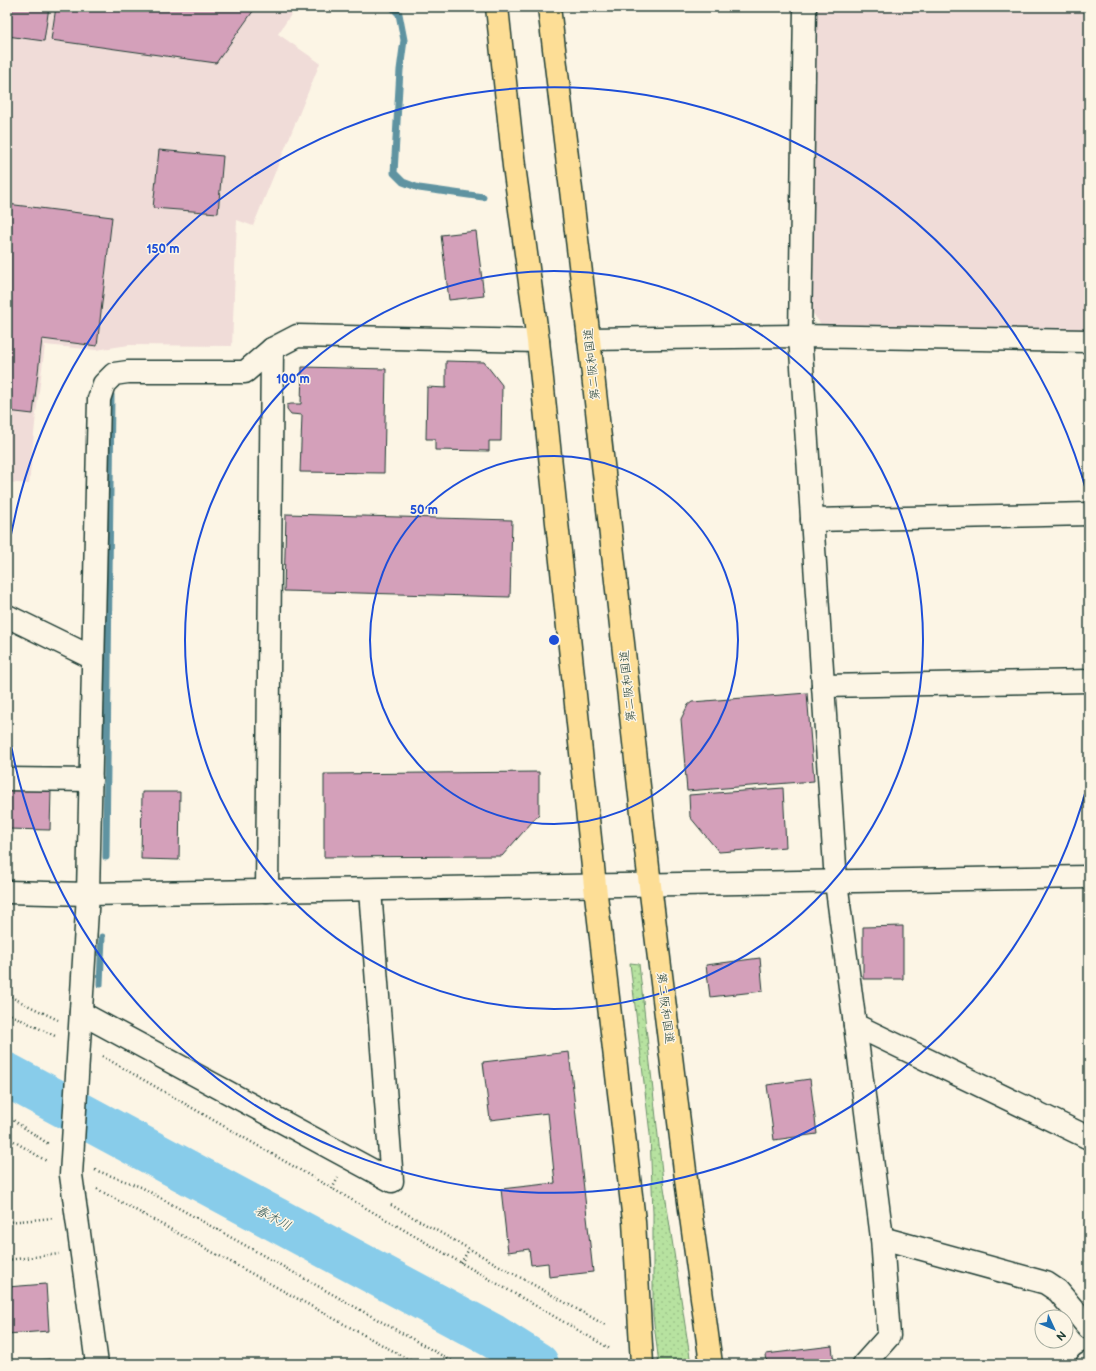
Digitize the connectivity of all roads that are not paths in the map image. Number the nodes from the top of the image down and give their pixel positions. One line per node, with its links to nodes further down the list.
1 (497, 7): 7 (highway)
2 (549, 7): 5 (highway, 第二阪和国道)
3 (806, 7): 4 (street)
4 (800, 336): 5 (street); 6 (street); 10 (street)
5 (589, 339): 19 (highway, 第二阪和国道)
6 (1089, 341)
7 (538, 342): 8 (street); 20 (highway)
8 (272, 349): 12 (street); 22 (street)
9 (1089, 514): 10 (street)
10 (812, 520): 14 (street)
11 (7, 616): 12 (street)
12 (94, 658): 16 (street)
13 (1089, 681): 14 (street)
14 (823, 686): 18 (street)
15 (7, 779): 16 (street)
16 (91, 780): 24 (street)
17 (1089, 877): 18 (street)
18 (836, 882): 19 (street); 26 (street)
19 (650, 885): 20 (street); 32 (highway, 第二阪和国道)
20 (595, 886): 21 (street); 30 (highway)
21 (370, 890): 22 (street); 25 (street)
22 (267, 891): 24 (street)
23 (7, 892): 24 (street)
24 (88, 894): 25 (street)
25 (81, 1013): 31 (street)
26 (855, 1025): 27 (street); 28 (street)
27 (1089, 1138)
28 (882, 1238): 29 (street); 33 (street)
29 (1089, 1328)
30 (641, 1358)
31 (97, 1364)
32 (711, 1364)
33 (864, 1364)

